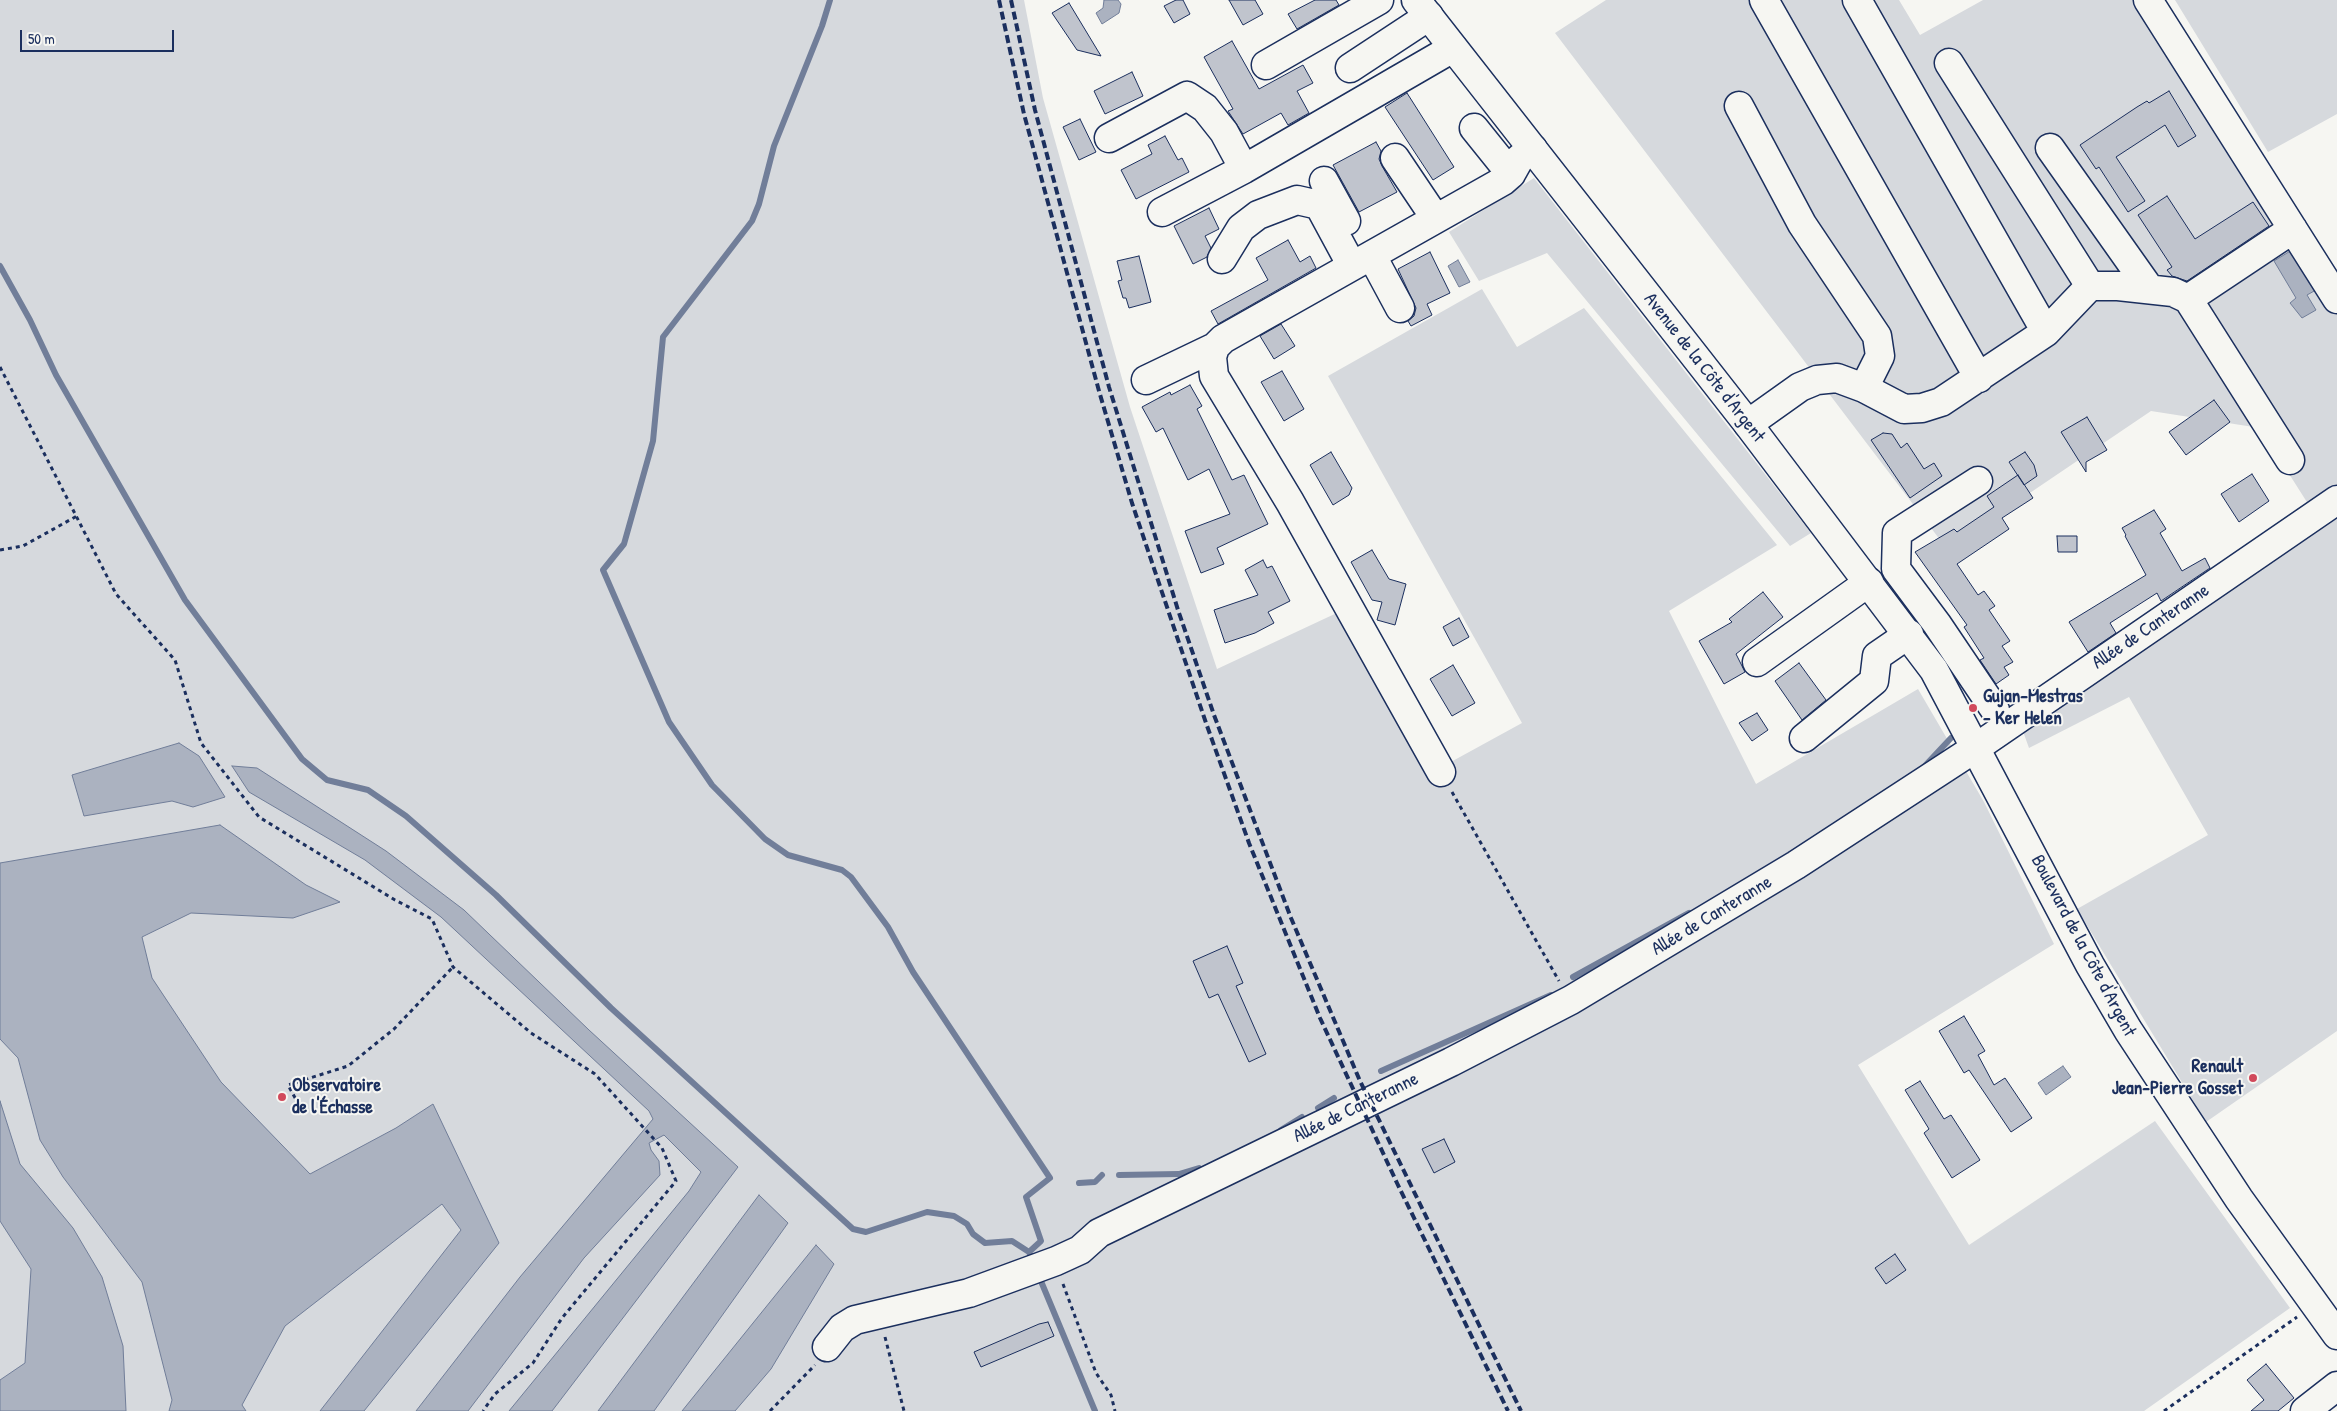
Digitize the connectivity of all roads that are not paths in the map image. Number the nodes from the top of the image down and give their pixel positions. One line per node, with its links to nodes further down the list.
1 (1379, 0): 8 (street)
2 (1764, 0): 31 (street)
3 (1857, 0): 29 (street)
4 (2148, 0): 21 (street)
5 (1422, 8): 6 (street, Avenue de la Côte d'Argent); 9 (street)
6 (1454, 48): 14 (street, Avenue de la Côte d'Argent); 16 (street)
7 (1948, 63): 24 (street)
8 (1266, 65)
9 (1350, 68)
10 (1739, 106): 33 (street)
11 (1474, 128): 17 (street)
12 (1109, 138): 16 (street)
13 (2050, 148): 25 (street)
14 (1533, 149): 17 (street); 34 (street, Avenue de la Côte d'Argent)
15 (1394, 158): 20 (street)
16 (1244, 169): 19 (street)
17 (1511, 174): 20 (street)
18 (1324, 180): 23 (street)
19 (1162, 212)
20 (1436, 219): 23 (street)
21 (2293, 229): 26 (street); 27 (street)
22 (1222, 258): 23 (street)
23 (1363, 260): 28 (street); 30 (street)
24 (2090, 286): 25 (street); 29 (street)
25 (2149, 288): 26 (street)
26 (2188, 299): 35 (street)
27 (2337, 299)
28 (1400, 308)
29 (2046, 332): 31 (street)
30 (1215, 347): 32 (street); 45 (street)
31 (1979, 378): 33 (street)
32 (1146, 380)
33 (1864, 388): 34 (street)
34 (1748, 424): 39 (street, Avenue de la Côte d'Argent)
35 (2290, 460)
36 (1978, 481): 38 (street)
37 (2337, 500): 44 (street, Allée de Canteranne)
38 (1896, 569): 39 (street); 42 (street)
39 (1871, 585): 40 (street, Avenue de la Côte d'Argent); 41 (street)
40 (1909, 634): 43 (street); 44 (street, Avenue de la Côte d'Argent)
41 (1757, 662)
42 (1995, 710)
43 (1804, 738)
44 (1976, 747): 46 (street, Boulevard de la Côte d'Argent); 47 (street, Allée de Canteranne)
45 (1440, 772)
46 (2337, 1335)
47 (827, 1347)
48 (2337, 1386): 50 (street)
49 (2337, 1402): 51 (street)
50 (2305, 1411)
51 (2326, 1411)

